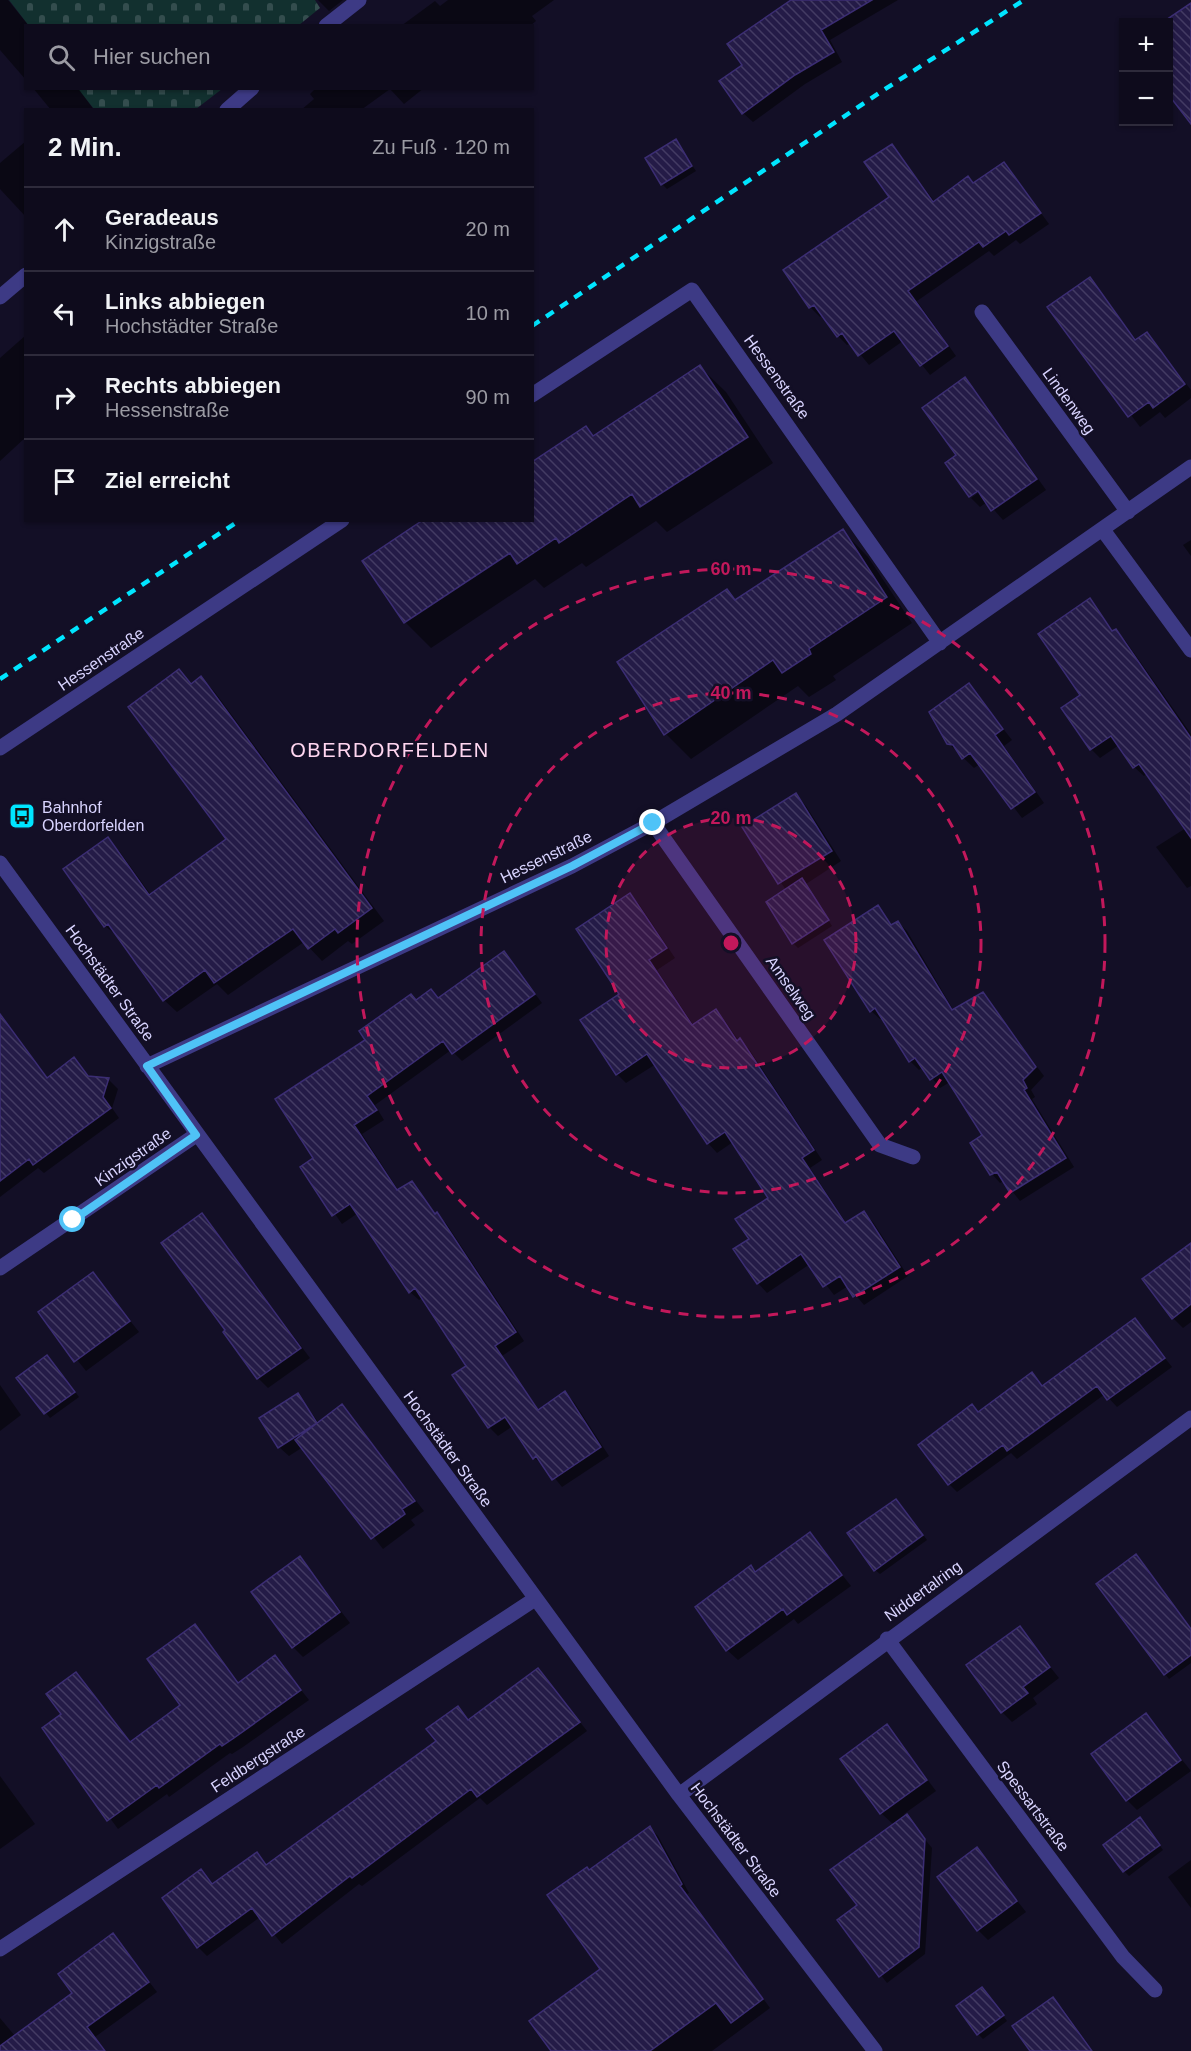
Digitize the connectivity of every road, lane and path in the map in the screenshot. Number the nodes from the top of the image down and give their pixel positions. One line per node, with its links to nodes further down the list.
1 (359, 0): 2 (street)
2 (329, 24)
3 (250, 90): 4 (street)
4 (229, 108)
5 (24, 276): 6 (street)
6 (3, 287)
7 (982, 312): 10 (street, Lindenweg)
8 (534, 394): 13 (street, Hessenstraße)
9 (1191, 467): 10 (street, Hessenstraße)
10 (1128, 512): 12 (street, Hessenstraße)
11 (339, 522): 15 (street, Hessenstraße)
12 (1103, 530): 13 (street, Hessenstraße); 14 (street)
13 (940, 642): 16 (street, Hessenstraße)
14 (1191, 650)
15 (0, 748)
16 (653, 823): 18 (street, Hessenstraße); 20 (street, Amselweg)
17 (0, 863): 18 (street, Hochstädter Straße)
18 (147, 1066): 19 (street, Hochstädter Straße)
19 (196, 1135): 21 (street, Kinzigstraße); 23 (street, Hochstädter Straße)
20 (914, 1156)
21 (0, 1268)
22 (1191, 1418): 24 (street, Niddertalring)
23 (536, 1599): 25 (street, Hochstädter Straße); 26 (street, Feldbergstraße)
24 (887, 1639): 25 (street, Niddertalring); 27 (street, Spessartstraße)
25 (679, 1795): 28 (street, Hochstädter Straße)
26 (0, 1949)
27 (1155, 1990)
28 (875, 2051)

